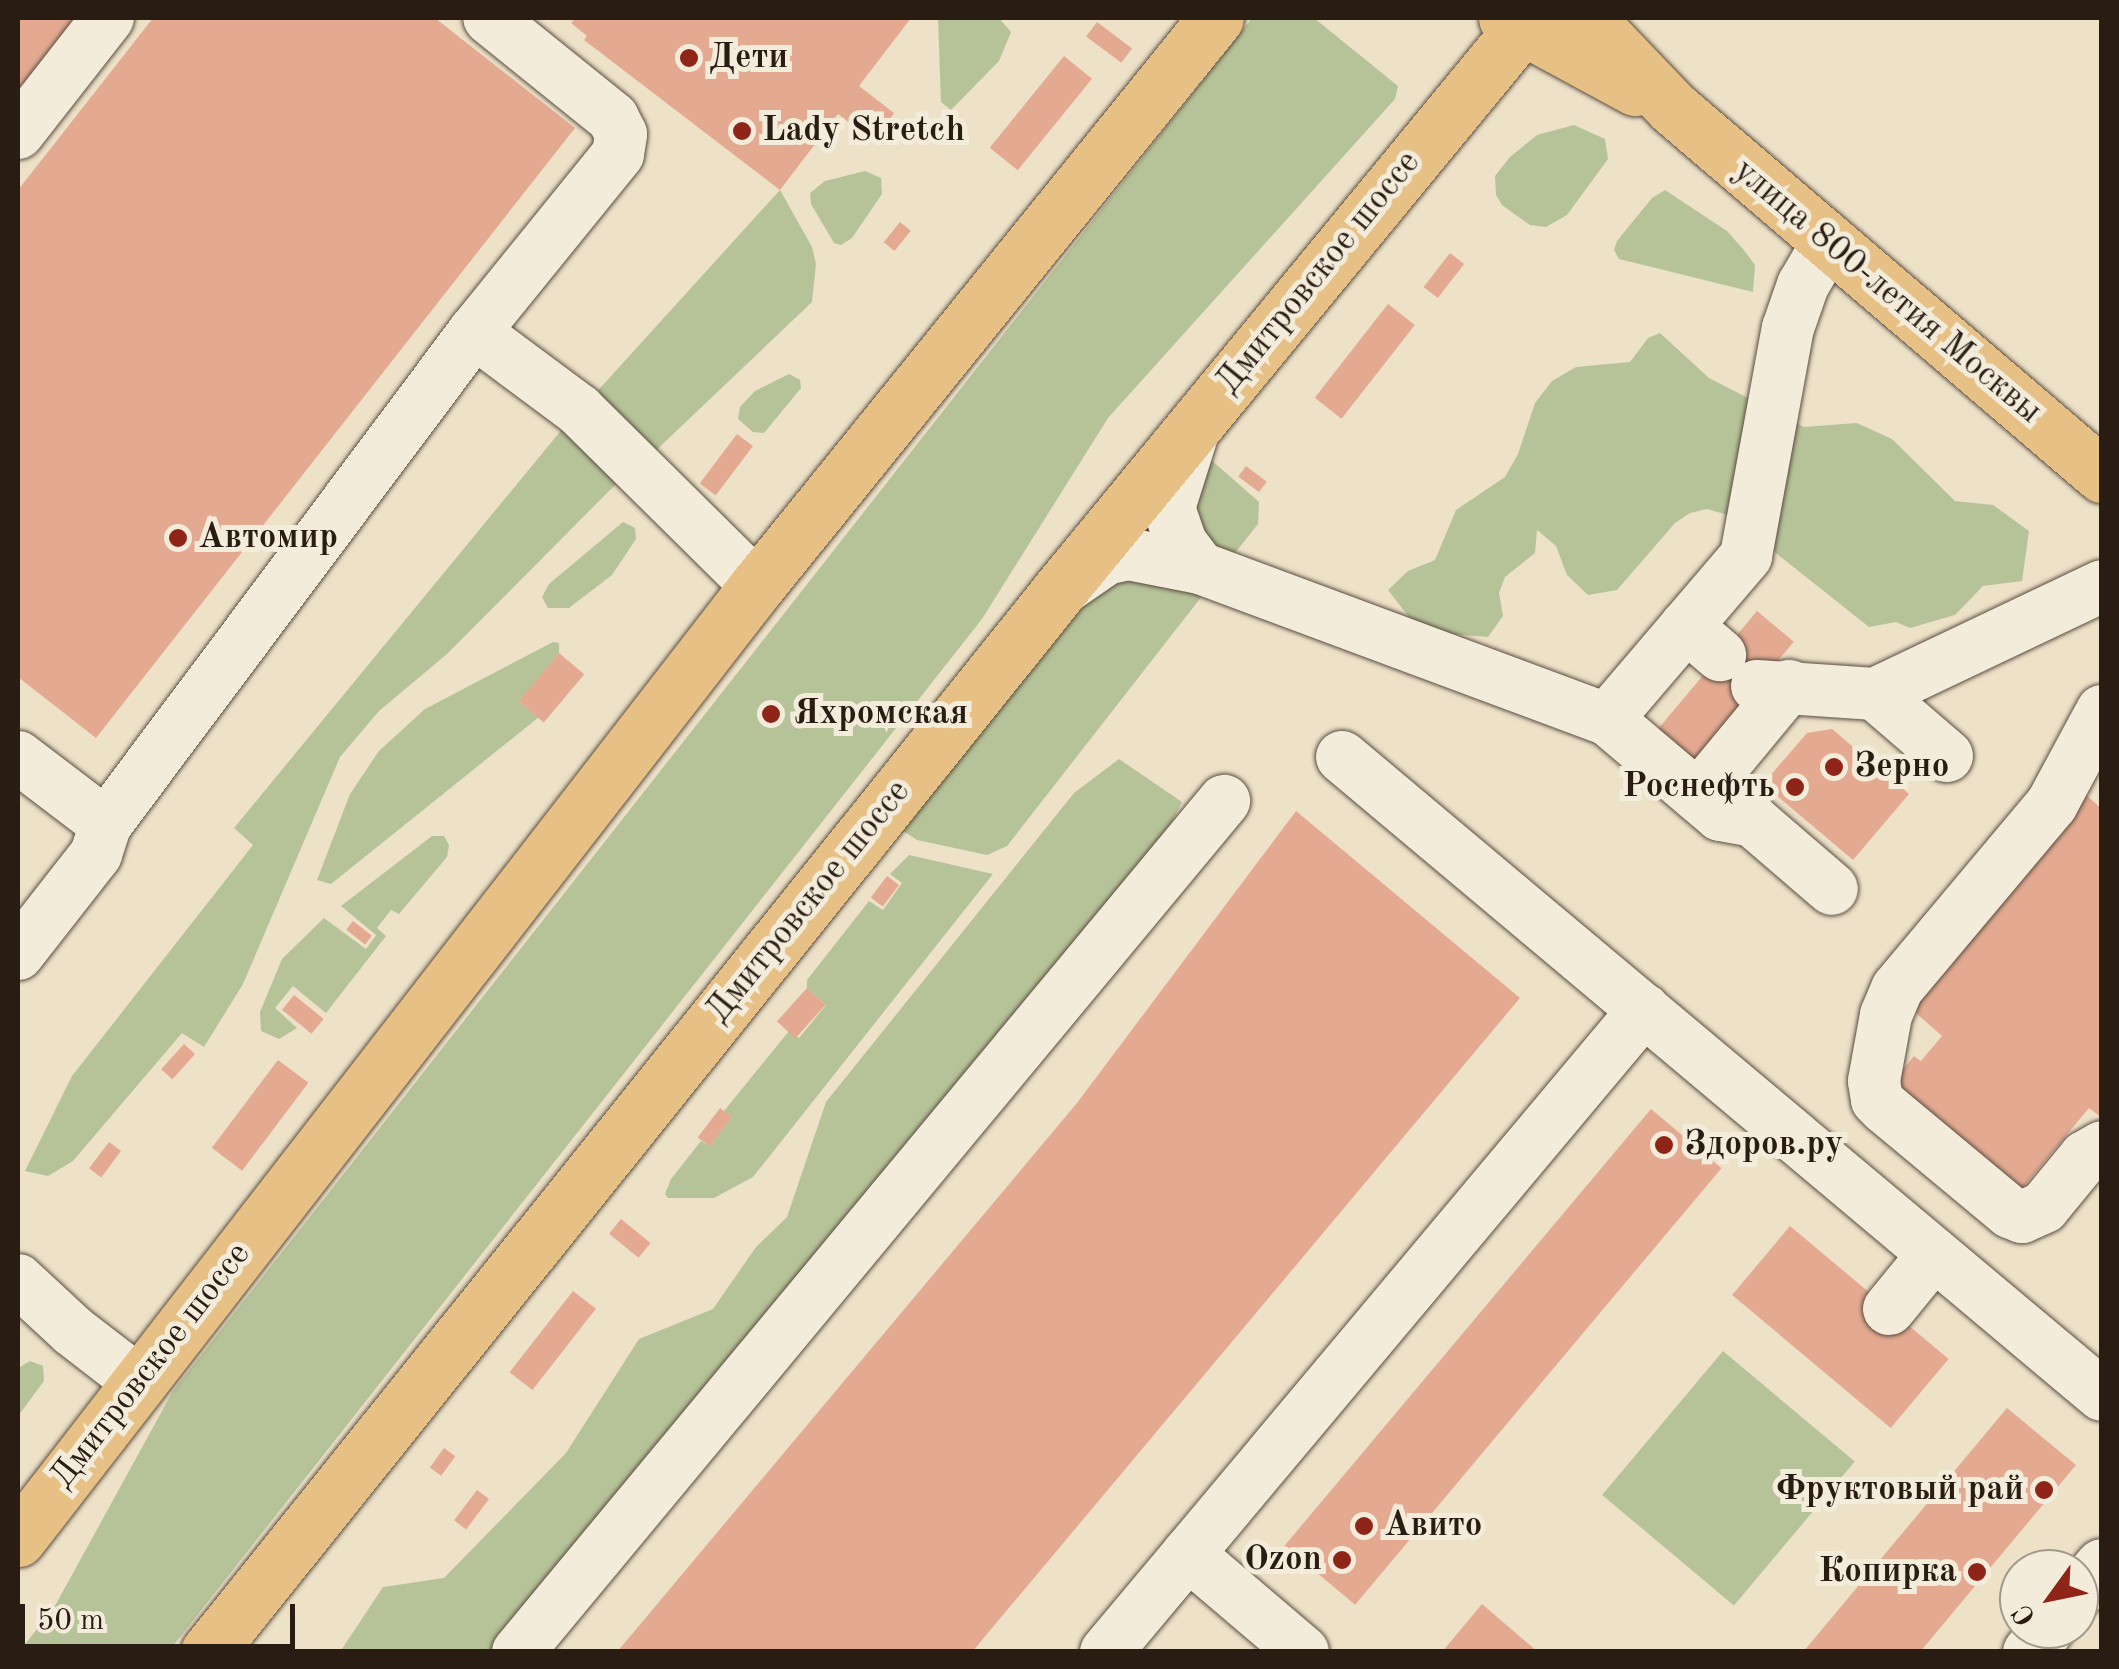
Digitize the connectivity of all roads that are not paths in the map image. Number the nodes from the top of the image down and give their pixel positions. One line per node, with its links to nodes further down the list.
1 (108, 18): 7 (lane)
2 (489, 18): 9 (lane)
3 (1216, 18): 13 (main road, Дмитровское шоссе)
4 (1587, 18): 6 (main road, улица 800-летия Москвы)
5 (1519, 21): 6 (main road, улица 800-летия Москвы); 10 (main road, Дмитровское шоссе)
6 (1673, 108): 8 (main road, улица 800-летия Москвы)
7 (18, 133)
8 (1827, 244): 11 (main road, улица 800-летия Москвы); 16 (lane)
9 (474, 332): 13 (lane); 25 (lane)
10 (1194, 428): 12 (lane); 15 (main road, Дмитровское шоссе)
11 (2102, 475)
12 (1200, 568): 15 (lane); 19 (lane)
13 (757, 586): 33 (main road, Дмитровское шоссе)
14 (2102, 586): 17 (lane)
15 (1058, 592): 38 (main road, Дмитровское шоссе)
16 (1738, 663): 17 (lane); 19 (lane); 23 (lane)
17 (1875, 694): 20 (lane)
18 (2102, 710): 29 (lane)
19 (1607, 719): 23 (lane)
20 (1947, 756)
21 (18, 757): 25 (lane)
22 (1342, 757): 28 (lane)
23 (1698, 796): 26 (lane)
24 (1224, 801): 39 (lane)
25 (106, 824): 27 (lane)
26 (1832, 889)
27 (18, 954)
28 (1644, 1010): 30 (lane); 36 (lane)
29 (2102, 1147)
30 (1934, 1254): 32 (lane); 34 (lane)
31 (18, 1280): 33 (lane)
32 (1889, 1309)
33 (138, 1381): 35 (main road, Дмитровское шоссе)
34 (2102, 1395)
35 (18, 1539)
36 (1188, 1554): 37 (lane); 40 (lane)
37 (1121, 1646)
38 (208, 1652)
39 (518, 1652)
40 (1303, 1652)

